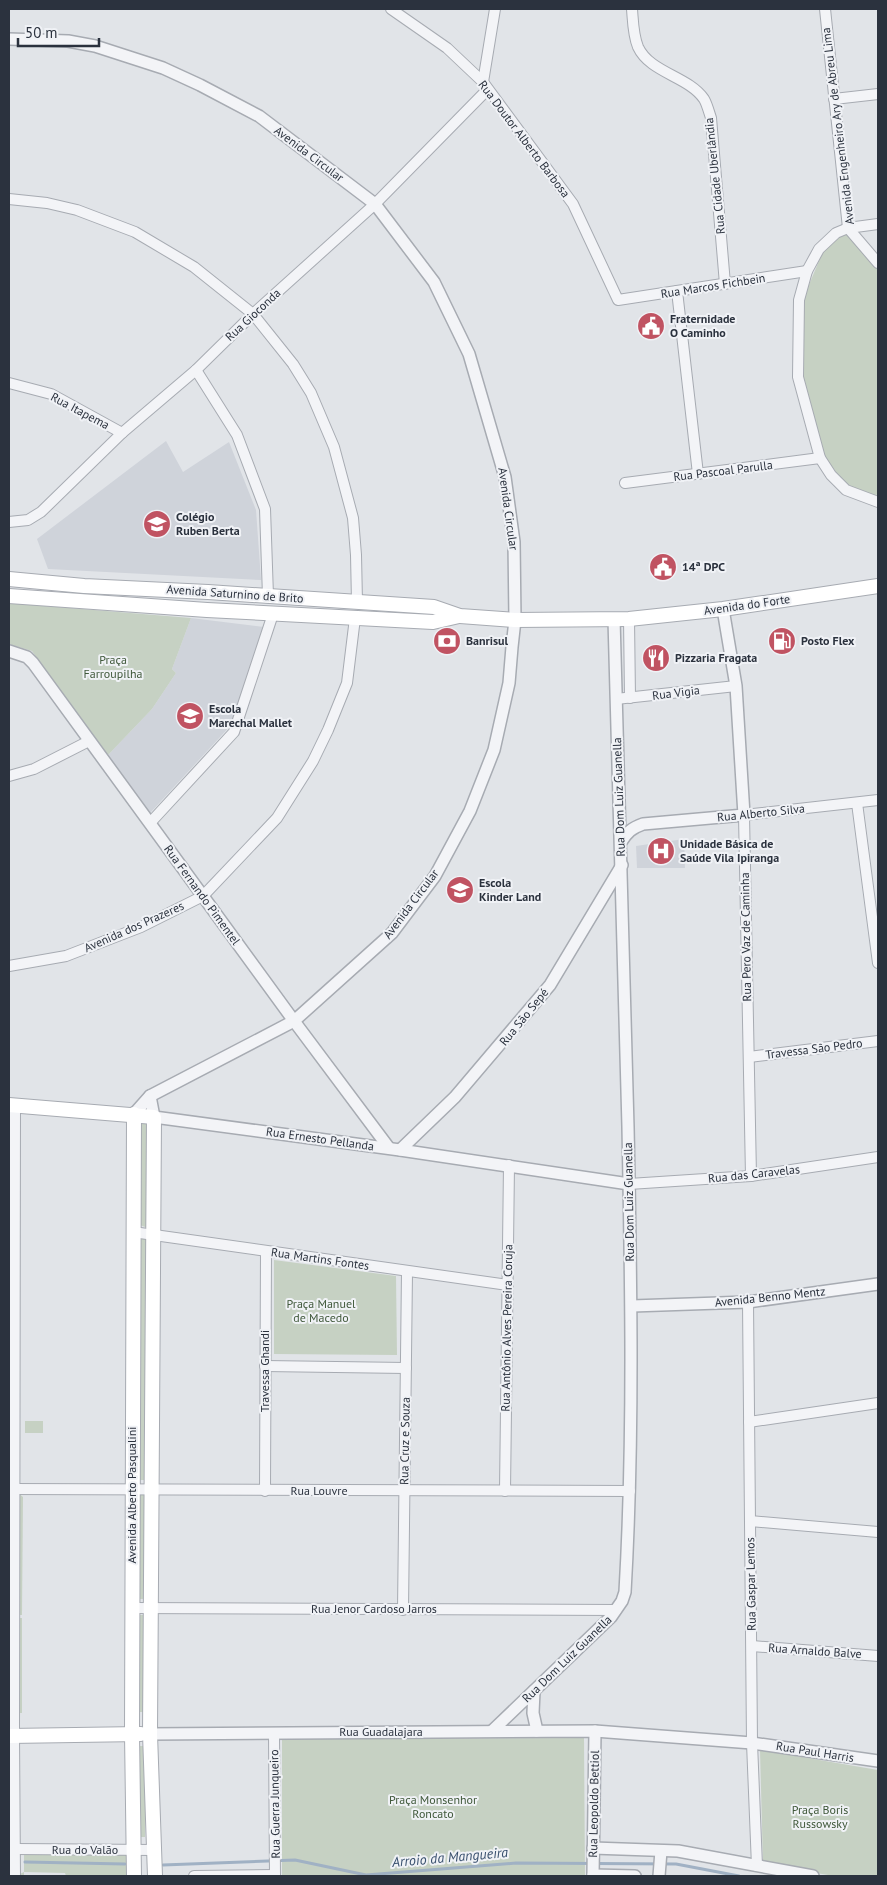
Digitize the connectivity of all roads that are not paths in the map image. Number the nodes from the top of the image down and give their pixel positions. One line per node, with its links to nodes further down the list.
1 (391, 9): 6 (street, Rua Doutor Alberto Barbosa)
2 (495, 9): 6 (street)
3 (825, 9): 8 (street, Avenida Engenheiro Ary de Abreu Lima)
4 (632, 11): 15 (street, Rua Cidade Uberlândia)
5 (9, 39): 10 (street, Avenida Circular)
6 (485, 86): 10 (street, Rua Gioconda); 17 (street, Rua Doutor Alberto Barbosa)
7 (878, 94): 8 (street)
8 (834, 99): 12 (street, Avenida Engenheiro Ary de Abreu Lima)
9 (9, 199): 18 (street)
10 (374, 204): 18 (street, Rua Gioconda); 39 (street, Avenida Circular)
11 (878, 224): 12 (street)
12 (848, 228): 13 (street, Avenida Engenheiro Ary de Abreu Lima); 14 (street)
13 (878, 263)
14 (807, 271): 15 (street, Rua Marcos Fichbein); 22 (street)
15 (725, 284): 16 (street, Rua Marcos Fichbein)
16 (677, 291): 17 (street, Rua Marcos Fichbein); 23 (street)
17 (618, 300)
18 (253, 314): 19 (street, Rua Gioconda); 32 (street)
19 (196, 370): 21 (street, Rua Gioconda); 31 (street)
20 (9, 382): 21 (street, Rua Itapema)
21 (122, 434): 27 (street, Rua Gioconda)
22 (820, 458): 23 (street, Rua Pascoal Parulla); 25 (street)
23 (698, 474): 24 (street, Rua Pascoal Parulla)
24 (625, 483)
25 (878, 501): 26 (street)
26 (878, 507)
27 (9, 522)
28 (9, 579): 31 (main road, Avenida Saturnino de Brito)
29 (878, 586): 33 (main road, Avenida do Forte)
30 (9, 596): 34 (main road, Avenida Saturnino de Brito)
31 (274, 597): 32 (main road, Avenida Saturnino de Brito); 34 (main road)
32 (357, 602): 35 (main road, Avenida Saturnino de Brito)
33 (723, 609): 38 (main road, Avenida do Forte); 41 (street, Rua Pero Vaz de Caminha)
34 (273, 614): 36 (main road, Avenida Saturnino de Brito); 50 (street)
35 (460, 616): 36 (main road, Avenida Saturnino de Brito); 39 (main road, Avenida Saturnino de Brito)
36 (356, 618): 54 (street, Avenida dos Prazeres)
37 (614, 619): 38 (main road, Avenida do Forte); 39 (main road, Avenida Saturnino de Brito); 43 (street, Rua Dom Luiz Guanella)
38 (629, 619): 42 (street)
39 (515, 620): 57 (street, Avenida Circular)
40 (9, 651): 44 (street, Rua Fernando Pimentel)
41 (736, 686): 42 (street, Rua Vigia); 49 (street, Rua Pero Vaz de Caminha)
42 (630, 698): 43 (street, Rua Vigia)
43 (616, 699): 48 (street, Rua Dom Luiz Guanella)
44 (90, 741): 45 (street); 50 (street, Rua Fernando Pimentel)
45 (9, 776)
46 (878, 800): 47 (street, Rua Alberto Silva)
47 (857, 803): 49 (street, Rua Alberto Silva); 55 (street)
48 (620, 812): 51 (street); 52 (street, Rua Dom Luiz Guanella)
49 (744, 815): 51 (street, Rua Alberto Silva); 59 (street, Rua Pero Vaz de Caminha)
50 (150, 823): 54 (street, Rua Fernando Pimentel)
51 (643, 824): 52 (street, Rua Alberto Silva)
52 (620, 842): 53 (street, Rua Dom Luiz Guanella)
53 (622, 864): 64 (street, Rua São Sepé); 68 (street, Rua Dom Luiz Guanella)
54 (203, 896): 56 (street, Avenida dos Prazeres); 57 (street, Rua Fernando Pimentel)
55 (878, 963)
56 (9, 966)
57 (294, 1021): 60 (street, Avenida Circular); 64 (street, Rua Fernando Pimentel)
58 (878, 1041): 59 (street, Travessa São Pedro)
59 (749, 1057): 67 (street, Rua Pero Vaz de Caminha)
60 (150, 1096): 62 (street, Avenida Circular); 63 (street)
61 (12, 1105): 62 (main road, Rua Ernesto Pellanda); 81 (street)
62 (134, 1114): 63 (main road, Rua Ernesto Pellanda); 69 (main road, Avenida Alberto Pasqualini)
63 (154, 1117): 64 (street, Rua Ernesto Pellanda); 70 (main road, Avenida Alberto Pasqualini)
64 (394, 1149): 66 (street, Rua Ernesto Pellanda)
65 (878, 1157): 67 (street, Rua das Caravelas)
66 (509, 1165): 68 (street, Rua Ernesto Pellanda); 74 (street, Rua Antônio Alves Pereira Coruja)
67 (751, 1176): 68 (street, Rua das Caravelas)
68 (629, 1184): 76 (street, Rua Dom Luiz Guanella)
69 (133, 1232): 70 (street, Rua Martins Fontes); 82 (main road, Avenida Alberto Pasqualini)
70 (153, 1235): 71 (street, Rua Martins Fontes); 83 (main road, Avenida Alberto Pasqualini)
71 (266, 1252): 72 (street, Rua Martins Fontes); 77 (street, Travessa Ghandi)
72 (407, 1272): 74 (street, Rua Martins Fontes); 78 (street, Rua Cruz e Souza)
73 (878, 1284): 75 (street, Avenida Benno Mentz)
74 (508, 1285): 86 (street, Rua Antônio Alves Pereira Coruja)
75 (748, 1302): 76 (street, Avenida Benno Mentz); 80 (street, Rua Gaspar Lemos)
76 (632, 1306): 87 (street, Rua Dom Luiz Guanella)
77 (265, 1366): 78 (street); 84 (street, Travessa Ghandi)
78 (406, 1368): 85 (street, Rua Cruz e Souza)
79 (878, 1403): 80 (street)
80 (749, 1422): 88 (street, Rua Gaspar Lemos)
81 (12, 1489): 82 (street, Rua Louvre); 103 (street)
82 (132, 1489): 83 (street, Rua Louvre); 90 (main road, Avenida Alberto Pasqualini)
83 (150, 1489): 84 (street, Rua Louvre); 91 (main road, Avenida Alberto Pasqualini)
84 (266, 1491): 85 (street, Rua Louvre)
85 (405, 1491): 86 (street, Rua Louvre); 92 (street, Rua Cruz e Souza)
86 (505, 1491): 87 (street, Rua Louvre)
87 (630, 1491): 93 (street, Rua Dom Luiz Guanella)
88 (750, 1521): 89 (street); 94 (street, Rua Gaspar Lemos)
89 (878, 1532)
90 (132, 1608): 91 (street, Rua Jenor Cardoso Jarros); 101 (main road, Avenida Alberto Pasqualini)
91 (150, 1608): 92 (street, Rua Jenor Cardoso Jarros); 102 (main road, Avenida Alberto Pasqualini)
92 (403, 1610): 93 (street, Rua Jenor Cardoso Jarros)
93 (616, 1610): 96 (street, Rua Dom Luiz Guanella)
94 (752, 1646): 95 (street, Rua Arnaldo Balve); 104 (street, Rua Gaspar Lemos)
95 (878, 1656)
96 (534, 1691): 97 (street, Rua Dom Luiz Guanella); 98 (street)
97 (492, 1732): 98 (street, Rua Guadalajara); 100 (street, Rua Guadalajara)
98 (537, 1732): 99 (street, Rua Guadalajara)
99 (595, 1732): 104 (street, Rua Guadalajara); 110 (street, Rua Leopoldo Bettiol)
100 (274, 1733): 102 (street, Rua Guadalajara); 116 (street, Rua Guerra Junqueiro)
101 (132, 1734): 102 (main road, Rua Guadalajara); 103 (main road, Rua Guadalajara); 107 (main road, Avenida Alberto Pasqualini)
102 (150, 1734): 108 (main road, Avenida Alberto Pasqualini)
103 (11, 1736): 106 (street)
104 (752, 1743): 105 (street, Rua Paul Harris); 111 (street, Rua Gaspar Lemos)
105 (878, 1762)
106 (16, 1849): 107 (street, Rua do Valão); 112 (street)
107 (134, 1850): 108 (street, Rua do Valão); 113 (main road, Avenida Alberto Pasqualini)
108 (154, 1850): 114 (main road, Avenida Alberto Pasqualini)
109 (660, 1864): 110 (street); 111 (street)
110 (593, 1865): 117 (street)
111 (757, 1866): 118 (street)
112 (15, 1876)
113 (134, 1876)
114 (155, 1876)
115 (194, 1876): 116 (street)
116 (275, 1876)
117 (635, 1876)
118 (813, 1876)

